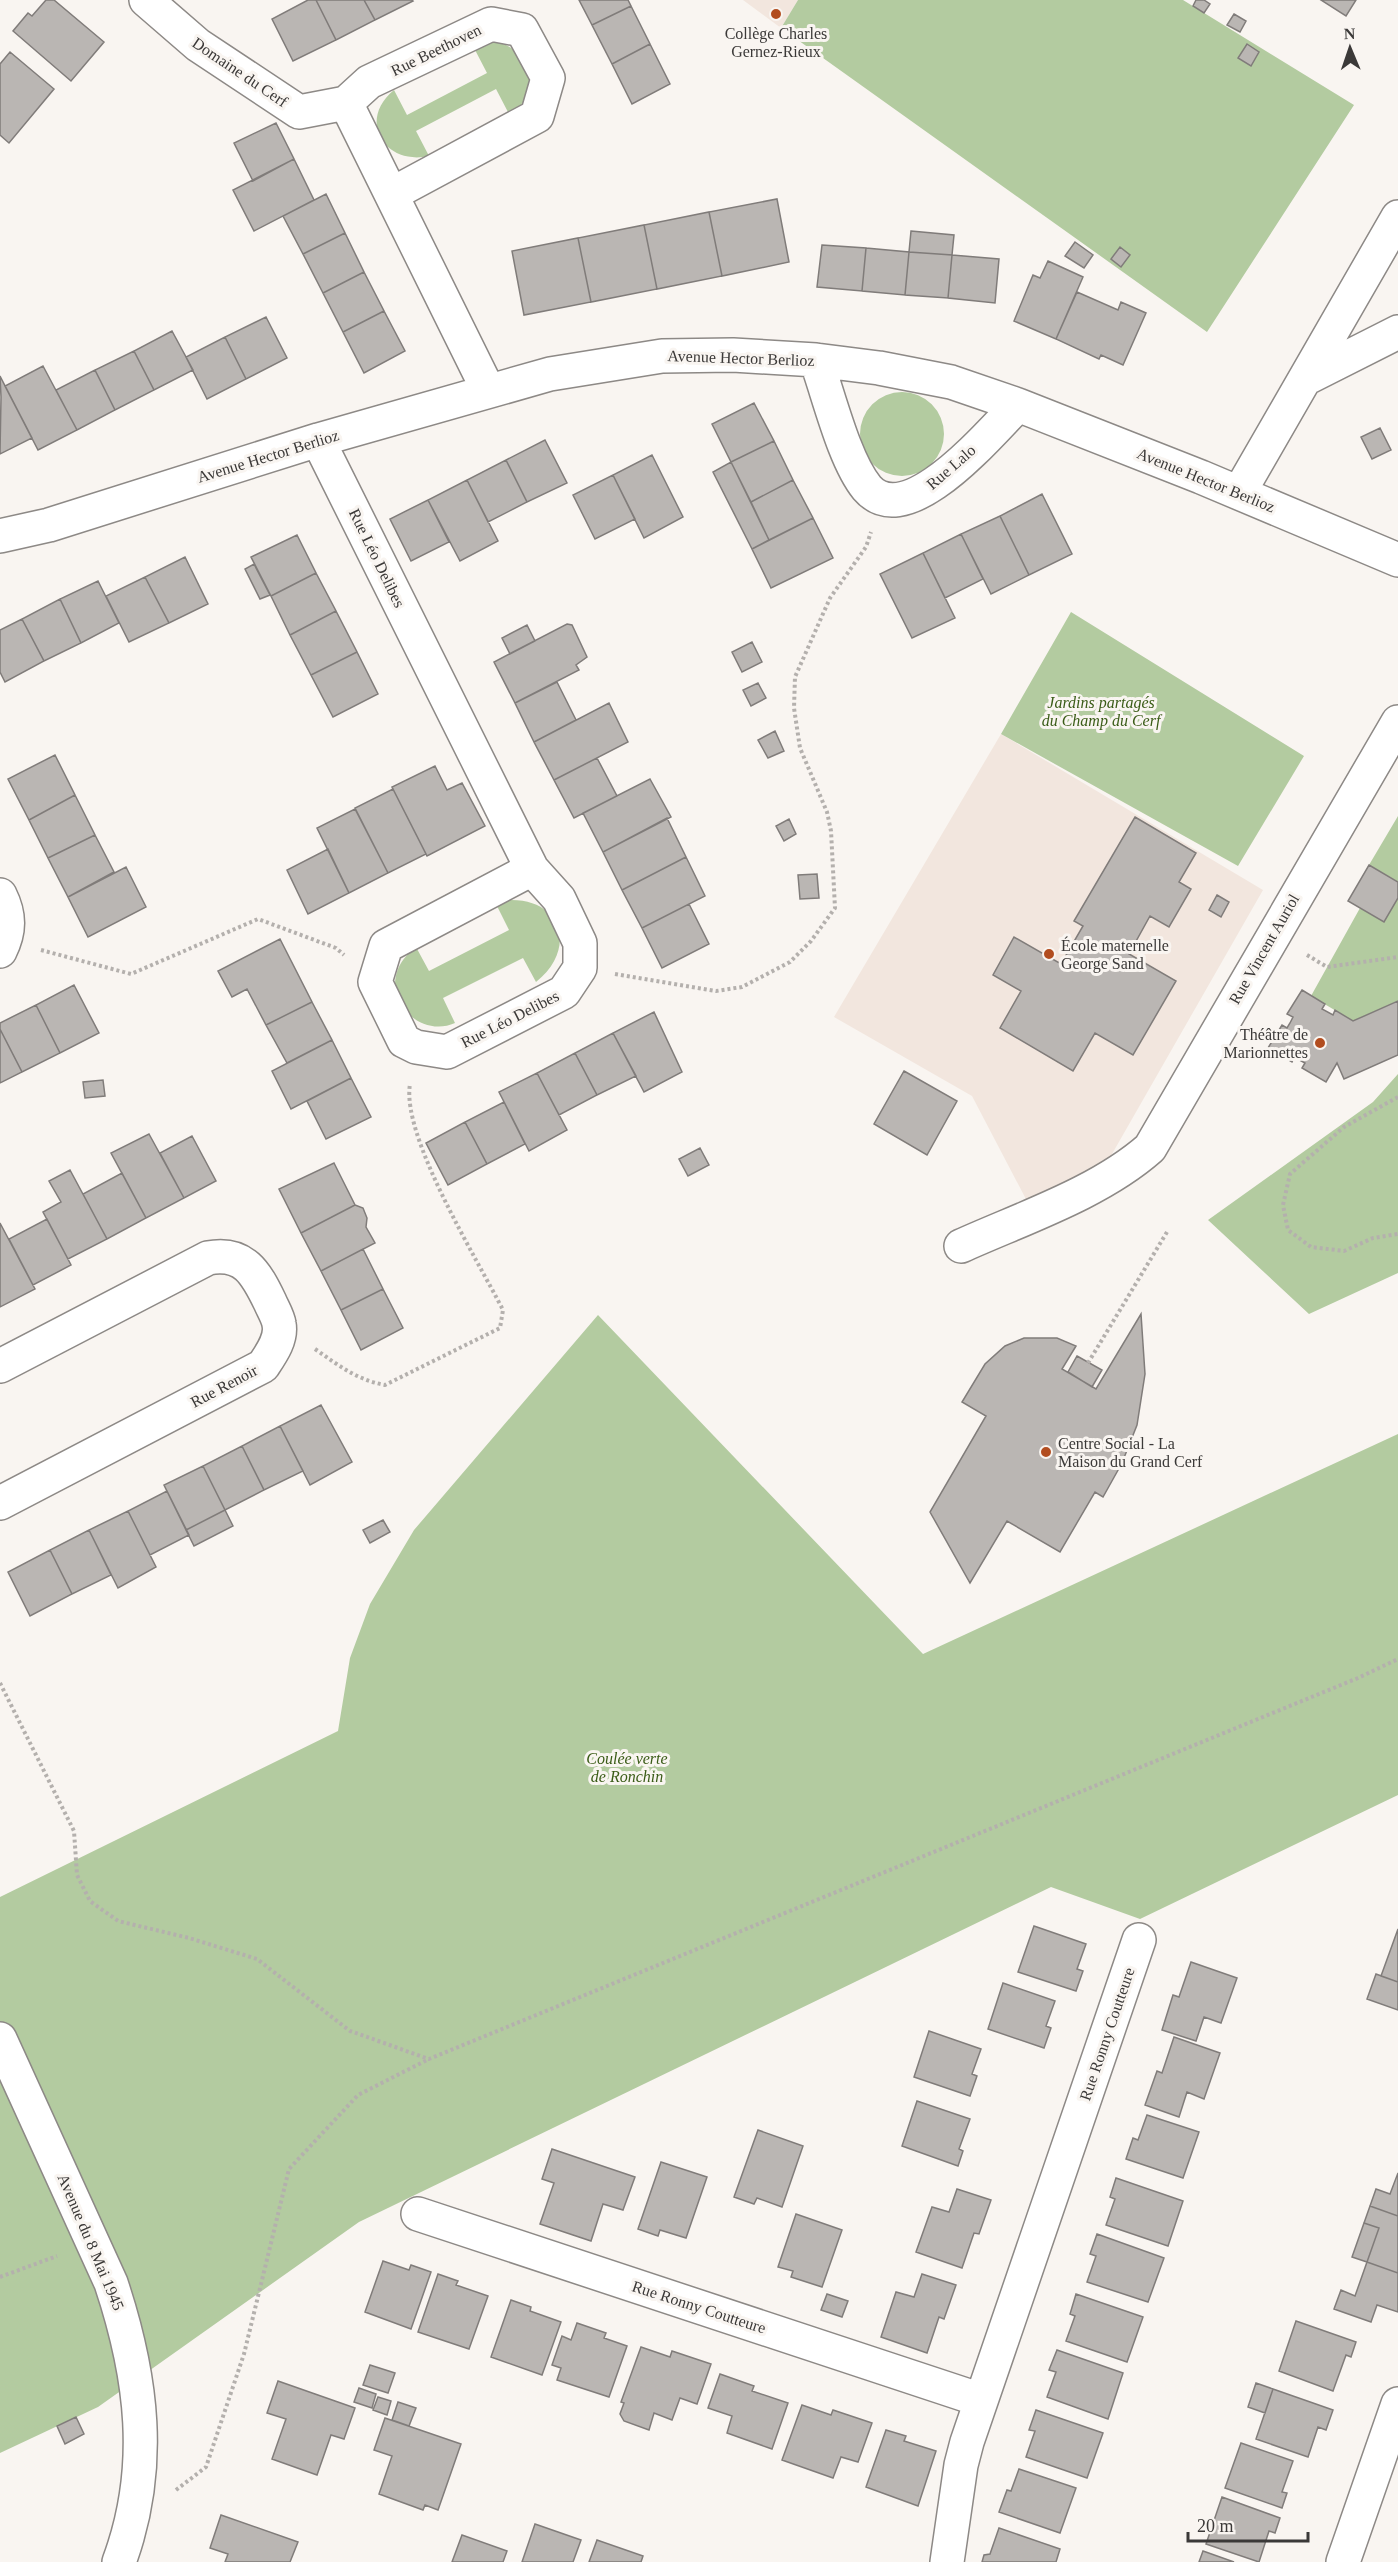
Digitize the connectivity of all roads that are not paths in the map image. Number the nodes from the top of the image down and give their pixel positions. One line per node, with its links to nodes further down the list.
1 (146, 0): 2 (street, Domaine du Cerf)
2 (346, 103): 3 (street); 3 (street, Rue Beethoven)
3 (392, 194): 8 (street)
4 (1398, 217): 7 (street)
5 (1398, 332): 7 (street)
6 (816, 360): 8 (street, Avenue Hector Berlioz); 9 (street, Avenue Hector Berlioz); 9 (street, Rue Lalo)
7 (1309, 377): 11 (street)
8 (488, 390): 10 (street, Avenue Hector Berlioz)
9 (1018, 405): 11 (street, Avenue Hector Berlioz)
10 (318, 440): 12 (street, Avenue Hector Berlioz); 15 (street, Rue Léo Delibes)
11 (1239, 493): 13 (street, Avenue Hector Berlioz)
12 (0, 536)
13 (1398, 560)
14 (1398, 722): 18 (street, Rue Vincent Auriol)
15 (532, 869): 15 (street, Rue Léo Delibes)
16 (0, 895): 17 (street)
17 (3, 944)
18 (961, 1246)
19 (0, 1366): 20 (street, Rue Renoir)
20 (0, 1503)
21 (1139, 1940): 24 (street, Rue Ronny Coutteure)
22 (0, 2039): 26 (street, Avenue du 8 Mai 1945)
23 (418, 2214): 24 (street, Rue Ronny Coutteure)
24 (981, 2400): 27 (street, Rue Ronny Coutteure)
25 (1398, 2404): 28 (street)
26 (119, 2562)
27 (947, 2562)
28 (1343, 2562)

